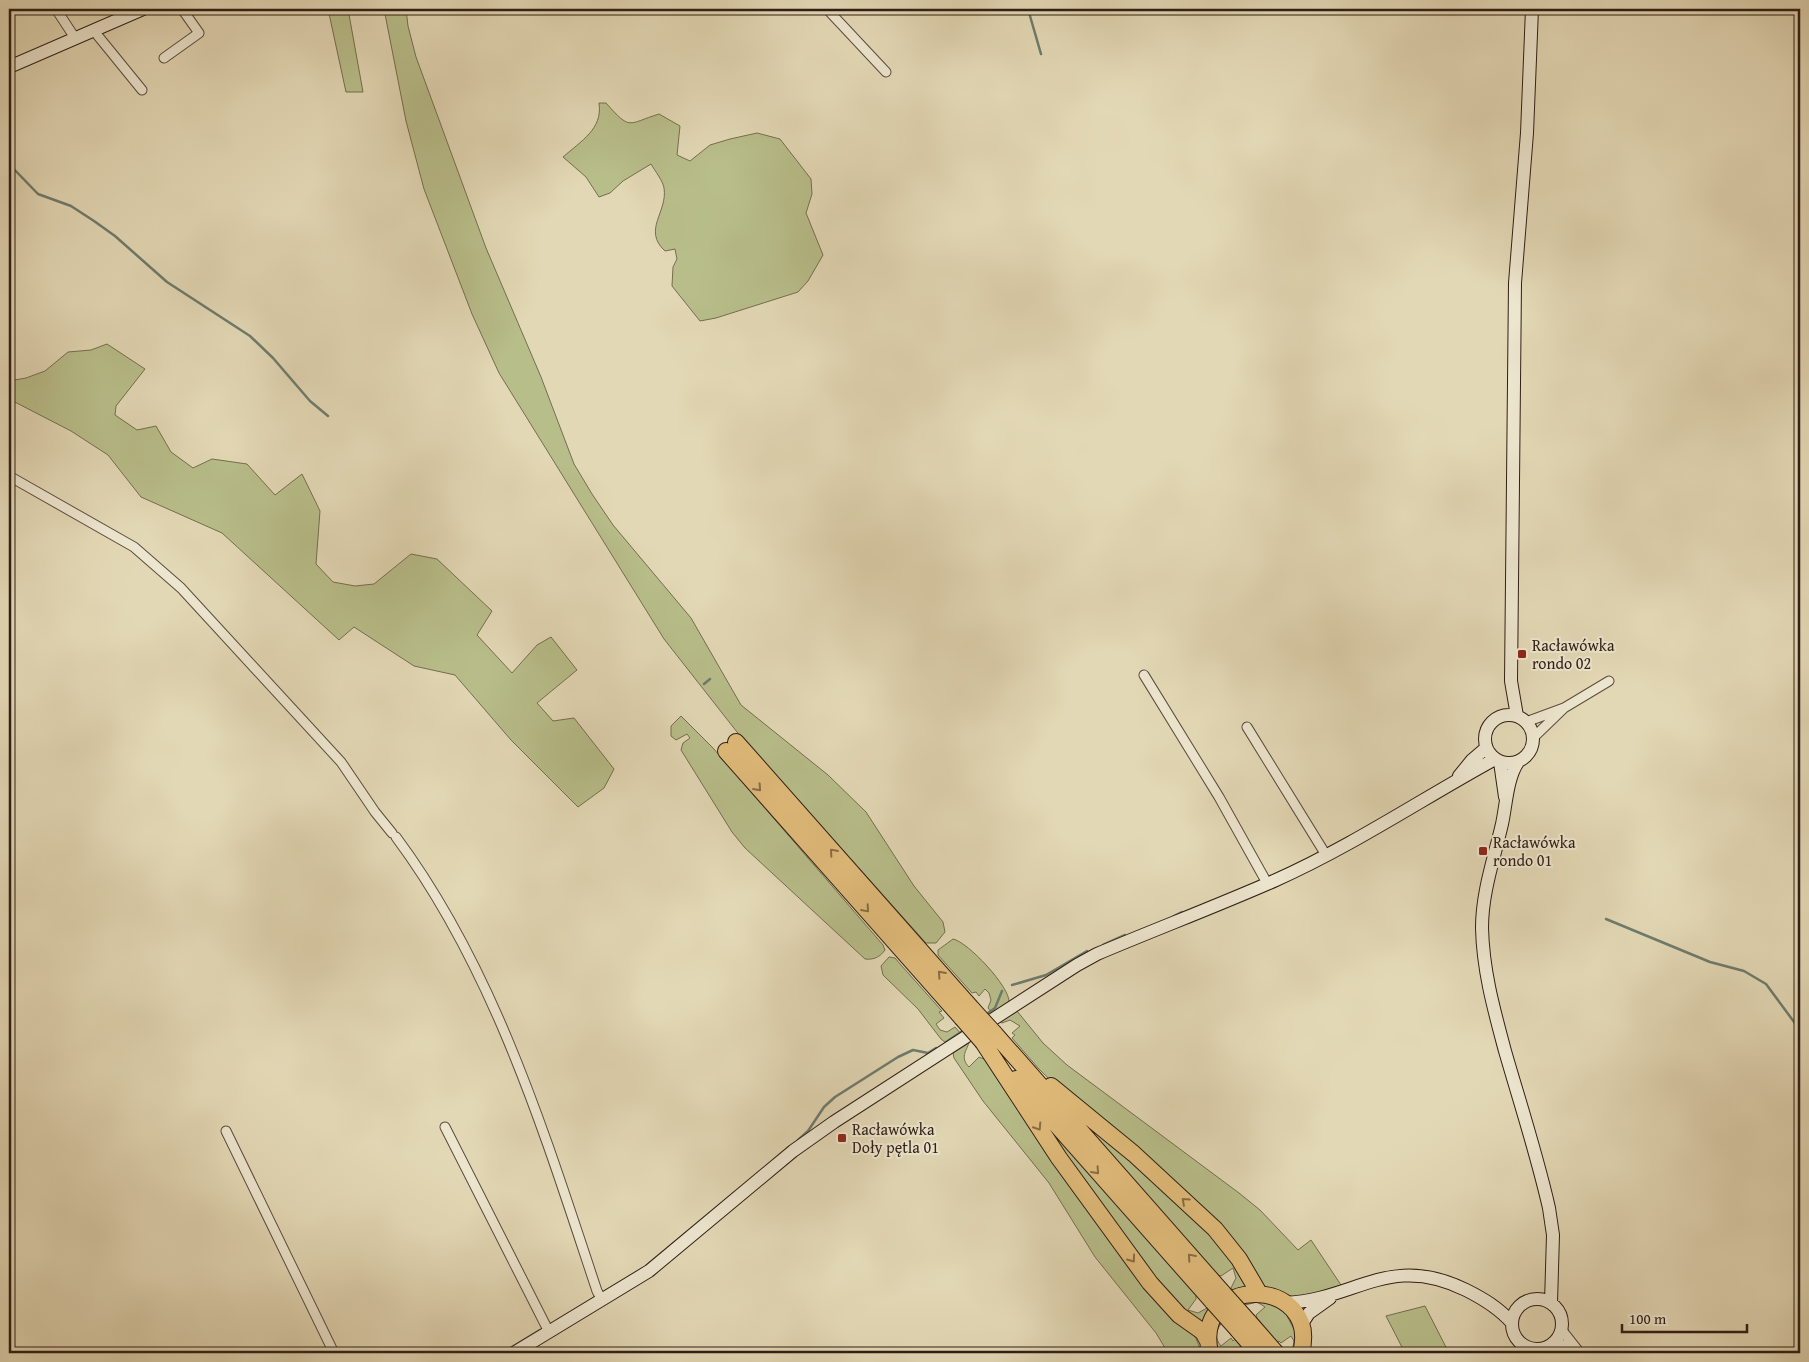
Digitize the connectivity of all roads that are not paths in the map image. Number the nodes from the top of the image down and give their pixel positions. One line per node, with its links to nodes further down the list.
1 (56, 9): 7 (street)
2 (142, 9): 6 (street)
3 (182, 9): 8 (street)
4 (827, 9): 10 (street)
5 (1532, 9): 14 (street)
6 (94, 31): 7 (street); 11 (street)
7 (75, 38): 9 (street)
8 (164, 58)
9 (9, 67)
10 (886, 72)
11 (142, 90)
12 (9, 476): 38 (street)
13 (1144, 675): 28 (street)
14 (1511, 681): 17 (street); 18 (street)
15 (1609, 681): 16 (street)
16 (1564, 708): 18 (street); 20 (street)
17 (1502, 716): 18 (street); 22 (street)
18 (1522, 719): 20 (street)
19 (1247, 728): 27 (street)
20 (1534, 737): 24 (street)
21 (731, 747): 29 (highway, bridge)
22 (1486, 748): 23 (street); 25 (street)
23 (1498, 761): 24 (street); 25 (street); 26 (street)
24 (1518, 762): 26 (street)
25 (1458, 778): 27 (street)
26 (1506, 800): 33 (street)
27 (1326, 854): 28 (street)
28 (1267, 883): 38 (street)
29 (988, 1038): 30 (highway); 36 (highway, one-way to 36); 49 (highway, one-way to 49)
30 (1016, 1059): 34 (highway, one-way to 30); 36 (highway, one-way to 30)
31 (446, 1127): 46 (street)
32 (226, 1131): 51 (street)
33 (1551, 1266): 37 (street); 41 (street)
34 (1258, 1293): 40 (highway); 49 (highway)
35 (1334, 1294): 39 (street); 40 (street); 47 (street)
36 (1218, 1298): 44 (highway, bridge)
37 (1538, 1299): 41 (street); 42 (street)
38 (602, 1300): 46 (street)
39 (1488, 1301): 42 (street); 43 (street)
40 (1284, 1303): 47 (highway)
41 (1551, 1303): 45 (street)
42 (1519, 1306): 43 (street)
43 (1512, 1323): 48 (street)
44 (1243, 1326): 53 (highway); 54 (highway)
45 (1561, 1329): 48 (street); 50 (street)
46 (549, 1332): 52 (street)
47 (1302, 1339): 55 (highway)
48 (1552, 1344): 50 (street)
49 (1209, 1347)
50 (1578, 1350)
51 (334, 1353)
52 (514, 1353)
53 (1258, 1353)
54 (1276, 1353)
55 (1315, 1353)

